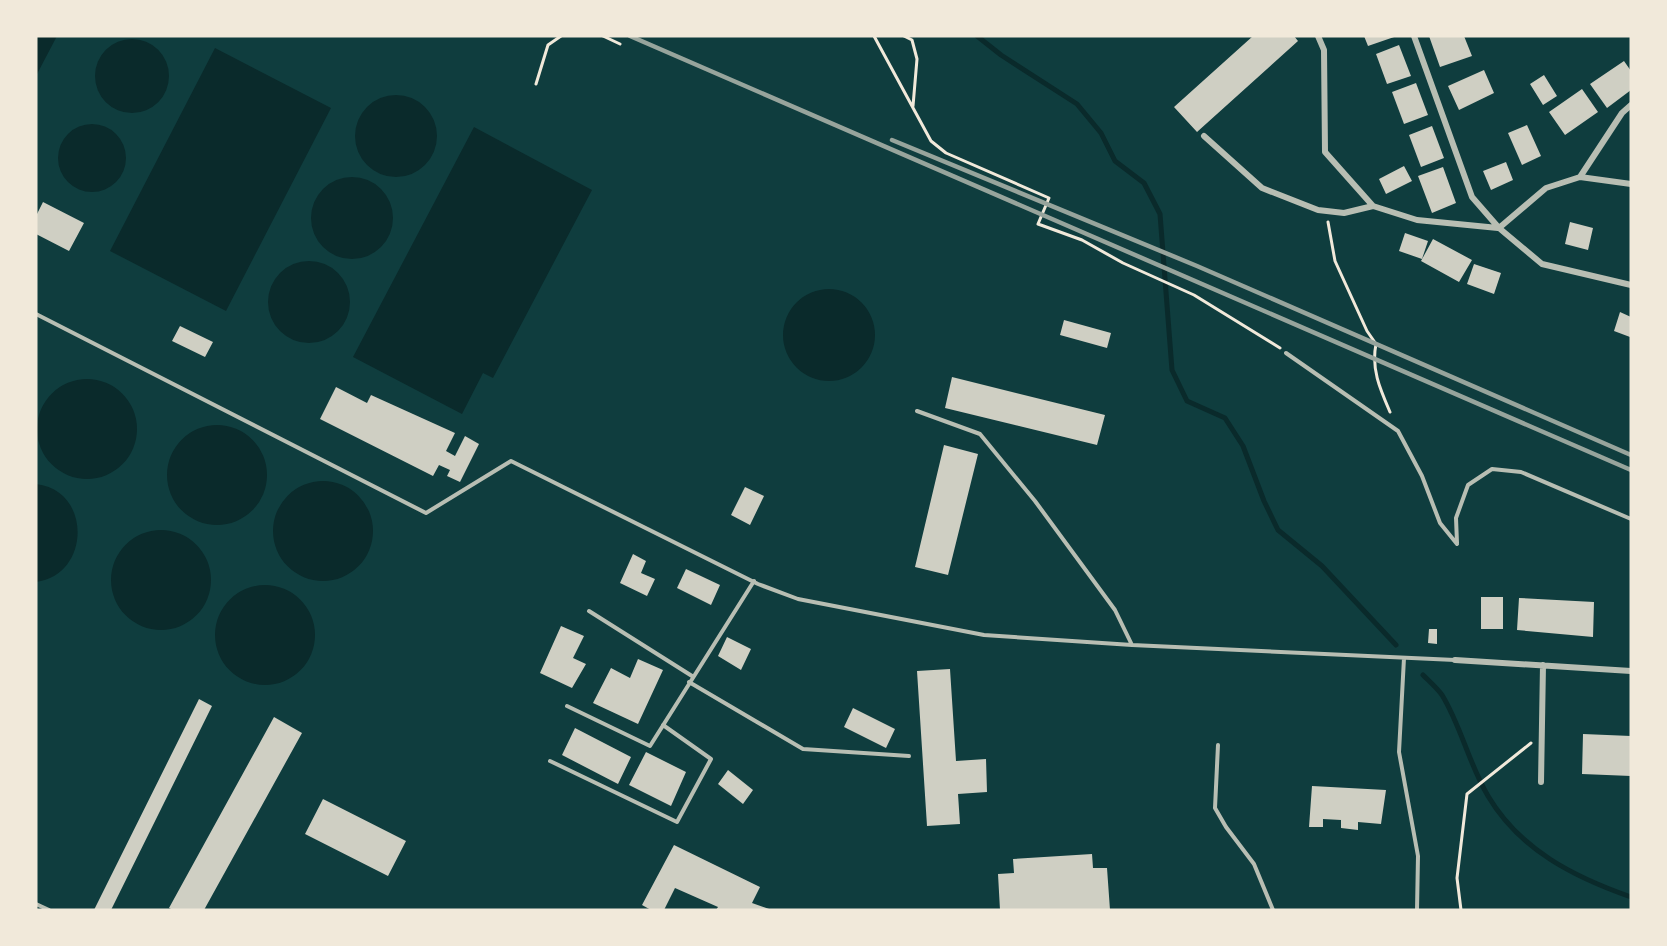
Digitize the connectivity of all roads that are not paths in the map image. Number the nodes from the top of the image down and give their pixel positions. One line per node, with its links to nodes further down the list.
1 (1318, 36): 7 (street)
2 (1414, 36): 8 (street)
3 (1631, 105): 5 (street)
4 (1204, 136): 7 (street)
5 (1580, 177): 6 (street); 8 (street)
6 (1631, 184)
7 (1373, 206): 8 (street)
8 (1499, 228): 9 (street)
9 (1631, 285)
10 (36, 314): 14 (lane)
11 (1286, 353): 13 (lane)
12 (917, 411): 16 (lane)
13 (1631, 519)
14 (754, 581): 16 (lane); 21 (lane)
15 (589, 611): 21 (lane)
16 (1132, 645): 17 (lane)
17 (1404, 657): 18 (lane); 32 (lane)
18 (1455, 660): 19 (street)
19 (1543, 665): 20 (street); 28 (street)
20 (1631, 671)
21 (693, 676): 22 (lane)
22 (689, 682): 24 (lane); 26 (lane)
23 (567, 706): 24 (lane)
24 (663, 725): 27 (lane)
25 (1218, 745): 31 (lane)
26 (909, 756)
27 (550, 761)
28 (1541, 782)
29 (36, 904): 30 (lane)
30 (49, 910)
31 (1273, 910)
32 (1417, 910)

